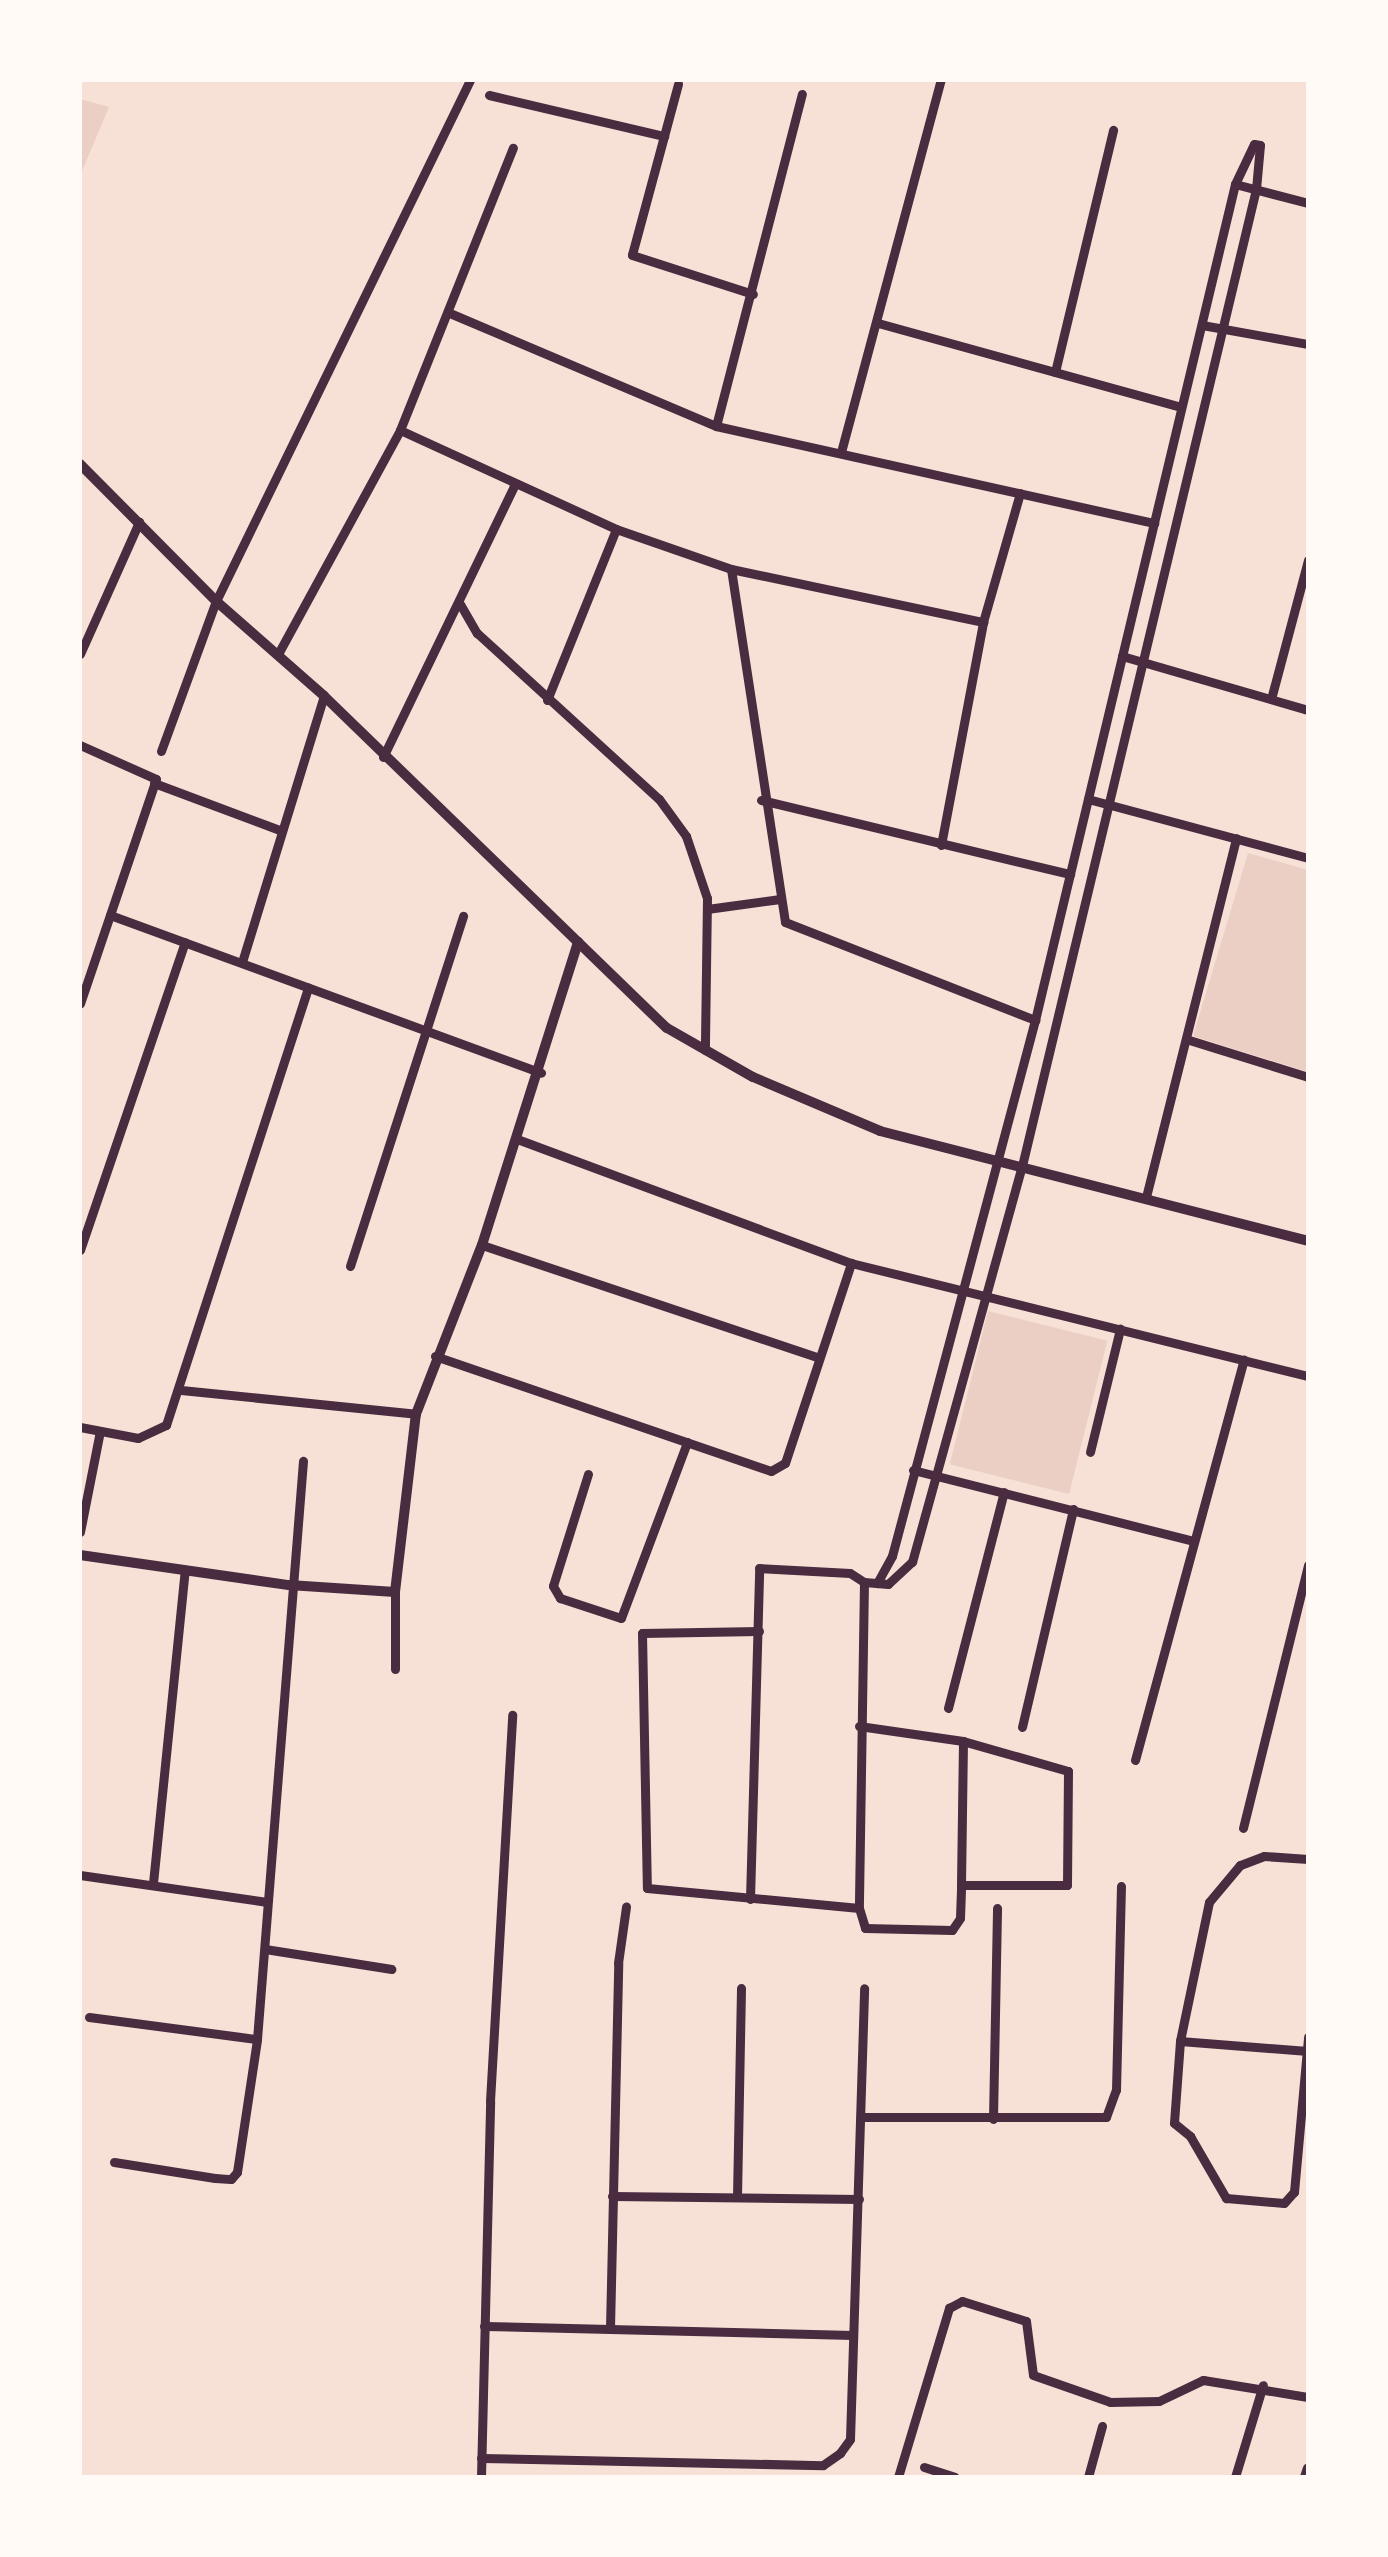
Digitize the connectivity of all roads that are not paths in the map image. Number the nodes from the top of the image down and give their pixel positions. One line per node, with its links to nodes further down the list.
1 (470, 80): 32 (street)
2 (941, 80): 14 (street)
3 (678, 84): 7 (street)
4 (802, 94): 12 (street)
5 (489, 95): 7 (street)
6 (1113, 130): 18 (street)
7 (664, 136): 12 (street)
8 (513, 148): 13 (street)
9 (1235, 184): 10 (street); 10 (street); 15 (street)
10 (1256, 190): 11 (street); 16 (street)
11 (1308, 203)
12 (752, 294): 20 (street)
13 (452, 314): 20 (street); 21 (street)
14 (878, 323): 18 (street); 22 (street)
15 (1202, 325): 16 (street); 19 (street)
16 (1223, 328): 17 (street); 38 (street)
17 (1308, 344)
18 (1055, 372): 19 (street)
19 (1180, 408): 27 (street)
20 (716, 426): 22 (street)
21 (400, 430): 24 (street); 36 (street)
22 (841, 452): 25 (street)
23 (80, 464): 26 (street)
24 (515, 484): 28 (street); 33 (street)
25 (1020, 493): 27 (street); 34 (street)
26 (139, 522): 32 (street); 35 (street)
27 (1154, 523): 37 (street)
28 (616, 530): 30 (street); 41 (street)
29 (1308, 560): 31 (street)
30 (730, 569): 34 (street); 47 (street)
31 (1305, 585): 40 (street)
32 (216, 602): 36 (street); 44 (street)
33 (460, 604): 41 (street); 45 (street)
34 (983, 622): 52 (street)
35 (80, 654)
36 (278, 654): 39 (street)
37 (1122, 656): 38 (street); 48 (street)
38 (1144, 662): 40 (street); 49 (street)
39 (324, 696): 45 (street); 50 (street)
40 (1271, 699): 42 (street)
41 (547, 700): 56 (street)
42 (1308, 710)
43 (80, 745): 46 (street)
44 (160, 751)
45 (383, 756): 60 (street)
46 (154, 783): 50 (street); 57 (street)
47 (761, 800): 52 (street); 55 (street)
48 (1088, 800): 49 (street); 54 (street)
49 (1109, 805): 51 (street); 72 (street)
50 (280, 830): 61 (street)
51 (1236, 838): 53 (street); 66 (street)
52 (940, 845): 54 (street)
53 (1308, 858)
54 (1070, 874): 64 (street)
55 (780, 899): 56 (street); 64 (street)
56 (707, 909): 67 (street)
57 (110, 915): 59 (street); 63 (street)
58 (463, 916): 65 (street)
59 (185, 942): 61 (street); 76 (street)
60 (578, 942): 67 (street); 68 (street)
61 (242, 962): 62 (street)
62 (308, 987): 65 (street); 86 (street)
63 (80, 1004)
64 (1035, 1020): 71 (street)
65 (428, 1031): 68 (street); 78 (street)
66 (1186, 1039): 69 (street); 73 (street)
67 (705, 1050): 71 (street)
68 (541, 1073): 70 (street)
69 (1308, 1078)
70 (517, 1139): 75 (street); 77 (street)
71 (998, 1163): 72 (street); 79 (street)
72 (1021, 1170): 73 (street); 80 (street)
73 (1146, 1197): 74 (street)
74 (1308, 1242)
75 (482, 1245): 82 (street); 83 (street)
76 (80, 1250)
77 (851, 1262): 79 (street); 83 (street)
78 (350, 1266)
79 (962, 1290): 80 (street); 93 (street)
80 (984, 1296): 81 (street); 95 (street)
81 (1120, 1329): 84 (street); 91 (street)
82 (434, 1356): 87 (street); 90 (street)
83 (817, 1357): 90 (street)
84 (1244, 1360): 85 (street); 99 (street)
85 (1308, 1376)
86 (181, 1390): 87 (street); 89 (street)
87 (416, 1414): 106 (street)
88 (80, 1427): 89 (street)
89 (100, 1432): 98 (street)
90 (687, 1442): 94 (street)
91 (1090, 1452)
92 (303, 1461): 105 (street)
93 (913, 1470): 95 (street); 104 (street)
94 (588, 1474)
95 (934, 1475): 96 (street); 104 (street)
96 (1004, 1492): 97 (street); 109 (street)
97 (1073, 1509): 99 (street); 112 (street)
98 (80, 1532)
99 (1194, 1541): 114 (street)
100 (80, 1555): 102 (street)
101 (1308, 1566): 115 (street)
102 (185, 1570): 105 (street); 118 (street)
103 (864, 1582): 104 (street); 107 (street); 111 (street)
104 (877, 1582)
105 (289, 1584): 106 (street); 122 (street)
106 (396, 1592): 108 (street)
107 (759, 1631): 121 (street); 121 (street)
108 (394, 1669)
109 (948, 1708)
110 (512, 1715): 141 (street)
111 (859, 1726): 113 (street); 124 (street)
112 (1022, 1726)
113 (963, 1741): 119 (street); 119 (street)
114 (1135, 1760)
115 (1243, 1828)
116 (1308, 1858): 133 (street)
117 (80, 1875): 118 (street)
118 (153, 1883): 122 (street)
119 (961, 1885): 124 (street)
120 (1121, 1886): 136 (street)
121 (750, 1899): 124 (street)
122 (267, 1902): 126 (street)
123 (626, 1906): 138 (street)
124 (859, 1908)
125 (998, 1908): 136 (street)
126 (264, 1950): 127 (street); 132 (street)
127 (392, 1969)
128 (741, 1988): 139 (street)
129 (864, 1988): 135 (street)
130 (89, 2017): 132 (street)
131 (1308, 2037): 134 (street)
132 (257, 2040): 137 (street)
133 (1180, 2042): 134 (street); 134 (street)
134 (1308, 2051)
135 (862, 2117): 136 (street); 140 (street)
136 (993, 2119)
137 (114, 2162)
138 (612, 2196): 139 (street); 142 (street)
139 (737, 2197): 140 (street)
140 (859, 2199): 143 (street)
141 (484, 2326): 142 (street); 147 (street)
142 (610, 2328): 143 (street)
143 (853, 2335): 147 (street)
144 (1263, 2385): 145 (street); 151 (street); 154 (street)
145 (1308, 2398)
146 (1102, 2426): 153 (street)
147 (481, 2458): 150 (street)
148 (924, 2468): 152 (street)
149 (1308, 2468): 155 (street)
150 (481, 2477)
151 (898, 2477)
152 (954, 2477)
153 (1088, 2477)
154 (1235, 2477)
155 (1306, 2477)

